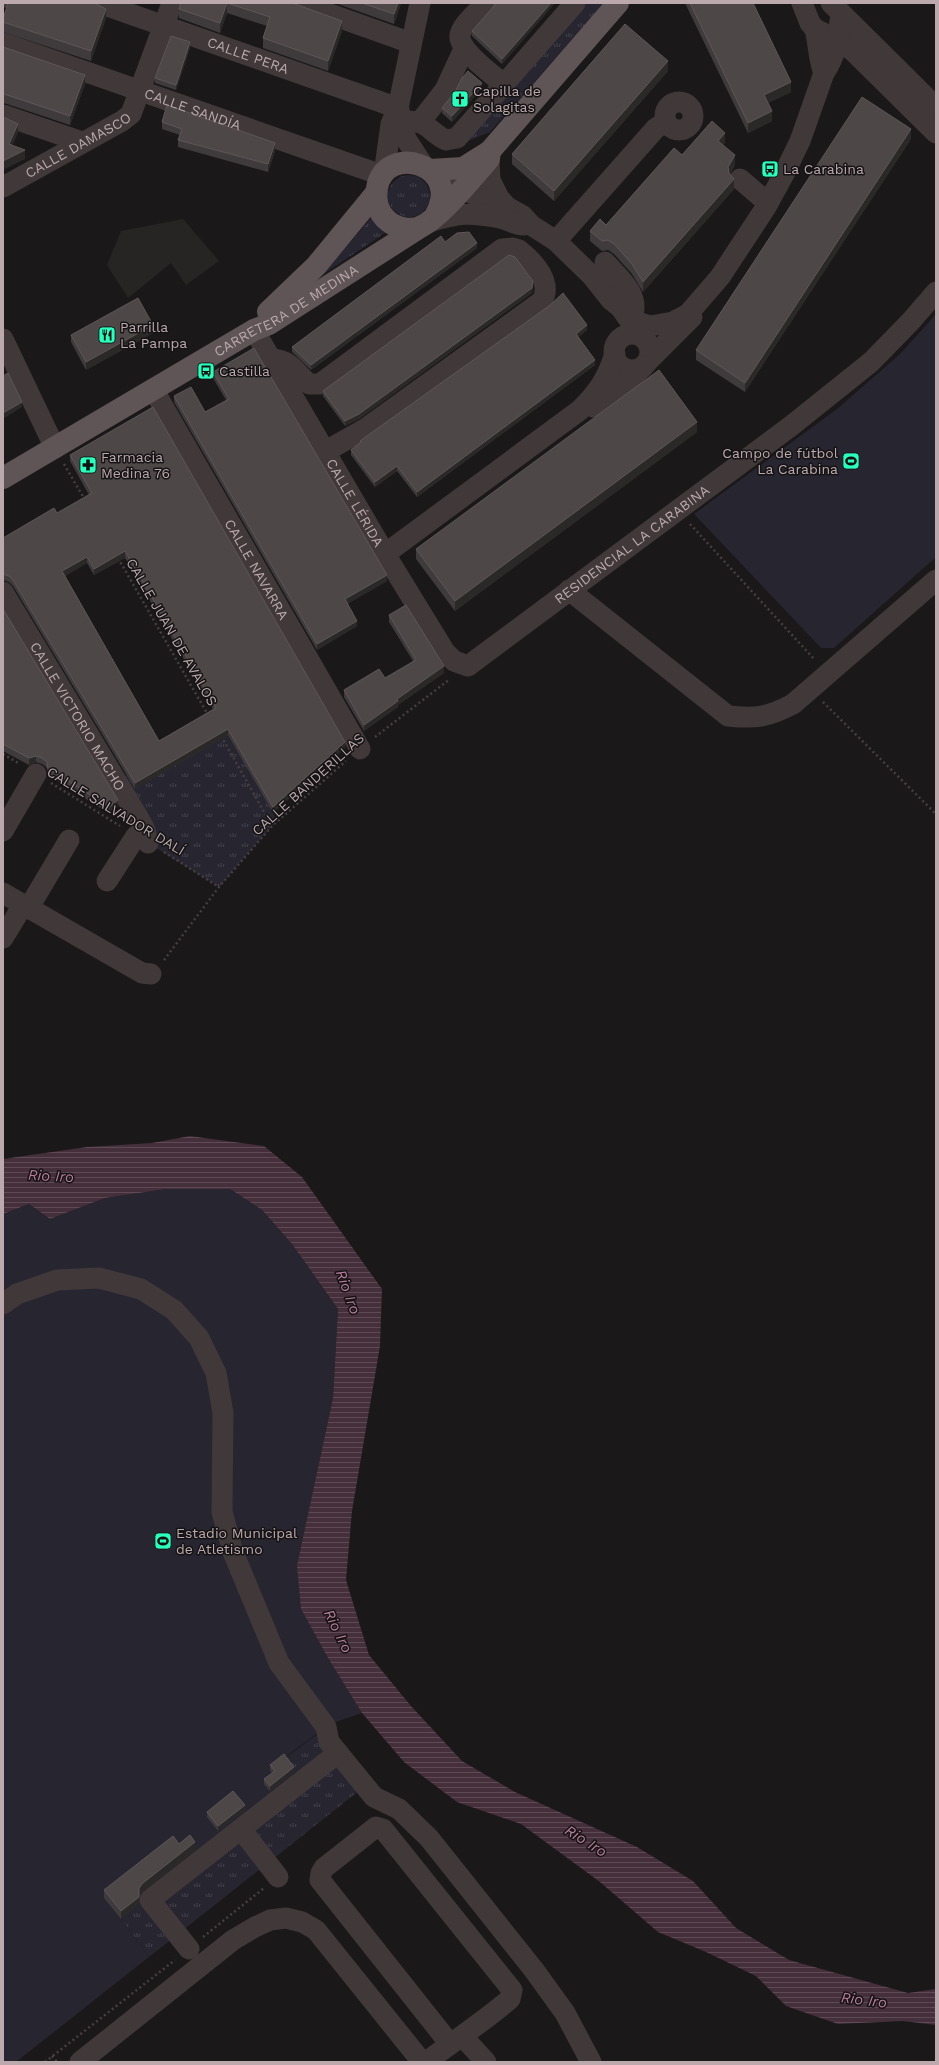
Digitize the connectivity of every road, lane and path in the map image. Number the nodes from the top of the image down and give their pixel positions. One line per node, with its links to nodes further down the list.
1 (99, 3): 9 (street, CALLE PERA)
2 (172, 3): 9 (street, CALLE DAMASCO)
3 (299, 3): 10 (street)
4 (420, 3): 10 (street)
5 (485, 3): 12 (street)
6 (575, 3): 15 (street)
7 (618, 3): 23 (main road)
8 (823, 18): 13 (street); 14 (street); 17 (street)
9 (164, 26): 16 (street, CALLE DAMASCO); 19 (street, CALLE PERA)
10 (411, 43): 19 (street)
11 (3, 44): 16 (street, CALLE SANDÍA)
12 (464, 49): 15 (street); 19 (street)
13 (870, 68): 14 (street); 21 (street)
14 (824, 73): 29 (street)
15 (505, 85): 19 (street, CALLE PERA)
16 (141, 91): 22 (street, CALLE DAMASCO); 26 (street, CALLE SANDÍA)
17 (936, 107)
18 (3, 115): 22 (street)
19 (407, 117): 24 (street); 26 (street)
20 (666, 122): 33 (street)
21 (936, 133)
22 (82, 142): 27 (street, CALLE DAMASCO)
23 (489, 155): 24 (main road); 28 (main road, CARRETERA DE MEDINA); 30 (street)
24 (430, 170): 26 (main road); 28 (street); 31 (main road)
25 (740, 179): 29 (street)
26 (380, 182): 31 (main road); 39 (main road)
27 (3, 187)
28 (462, 189): 30 (street); 31 (main road, CARRETERA DE MEDINA)
29 (768, 203): 37 (street)
30 (507, 207): 32 (street)
31 (429, 221): 32 (street); 39 (main road, CARRETERA DE MEDINA)
32 (531, 225): 33 (street)
33 (556, 241): 36 (street)
34 (605, 262): 38 (street)
35 (936, 292): 50 (street, RESIDENCIAL LA CARABINA)
36 (611, 300): 38 (street); 41 (street)
37 (698, 304): 38 (street); 43 (street)
38 (635, 328): 41 (street); 43 (street)
39 (254, 330): 42 (street, CALLE LÉRIDA); 44 (main road, CARRETERA DE MEDINA)
40 (3, 339): 46 (street)
41 (615, 351): 43 (street); 45 (street)
42 (272, 359): 47 (street, CALLE LÉRIDA); 47 (street)
43 (645, 364): 45 (street)
44 (153, 389): 46 (main road, CARRETERA DE MEDINA); 61 (street, CALLE NAVARRA)
45 (580, 410): 51 (street)
46 (55, 448): 48 (main road, CARRETERA DE MEDINA); 49 (path)
47 (326, 451): 51 (street, CALLE LÉRIDA)
48 (3, 478)
49 (86, 502)
50 (676, 509): 54 (street, RESIDENCIAL LA CARABINA); 57 (path)
51 (385, 554): 56 (street, CALLE LÉRIDA)
52 (117, 555): 59 (path, CALLE JUAN DE AVALOS)
53 (936, 580): 57 (street)
54 (569, 590): 56 (street, RESIDENCIAL LA CARABINA); 58 (street)
55 (3, 592): 68 (street, CALLE VICTORIO MACHO)
56 (468, 666): 61 (path, CALLE BANDERILLAS)
57 (828, 674): 58 (street)
58 (809, 689): 64 (path)
59 (209, 716)
60 (217, 730): 65 (path)
61 (360, 749): 65 (path, CALLE BANDERILLAS)
62 (3, 754): 63 (path, CALLE SALVADOR DALÍ)
63 (36, 774): 66 (street); 68 (path, CALLE SALVADOR DALÍ)
64 (936, 814)
65 (272, 826): 70 (path, CALLE BANDERILLAS)
66 (3, 831)
67 (69, 840): 72 (street)
68 (142, 840): 69 (street); 70 (path, CALLE SALVADOR DALÍ)
69 (108, 881)
70 (219, 887): 74 (path, CALLE BANDERILLAS)
71 (3, 893): 72 (street)
72 (26, 907): 73 (street); 74 (street)
73 (3, 938)
74 (152, 974)
75 (3, 1304): 76 (street)
76 (338, 1753): 77 (street); 88 (street)
77 (241, 1829): 78 (street); 79 (street)
78 (278, 1877): 79 (path)
79 (189, 1949): 81 (path)
80 (457, 2040): 80 (street); 86 (street); 87 (street)
81 (52, 2056): 82 (path); 83 (path)
82 (44, 2062)
83 (56, 2062)
84 (80, 2062): 85 (street)
85 (422, 2062)
86 (426, 2062)
87 (486, 2062)
88 (591, 2062)

